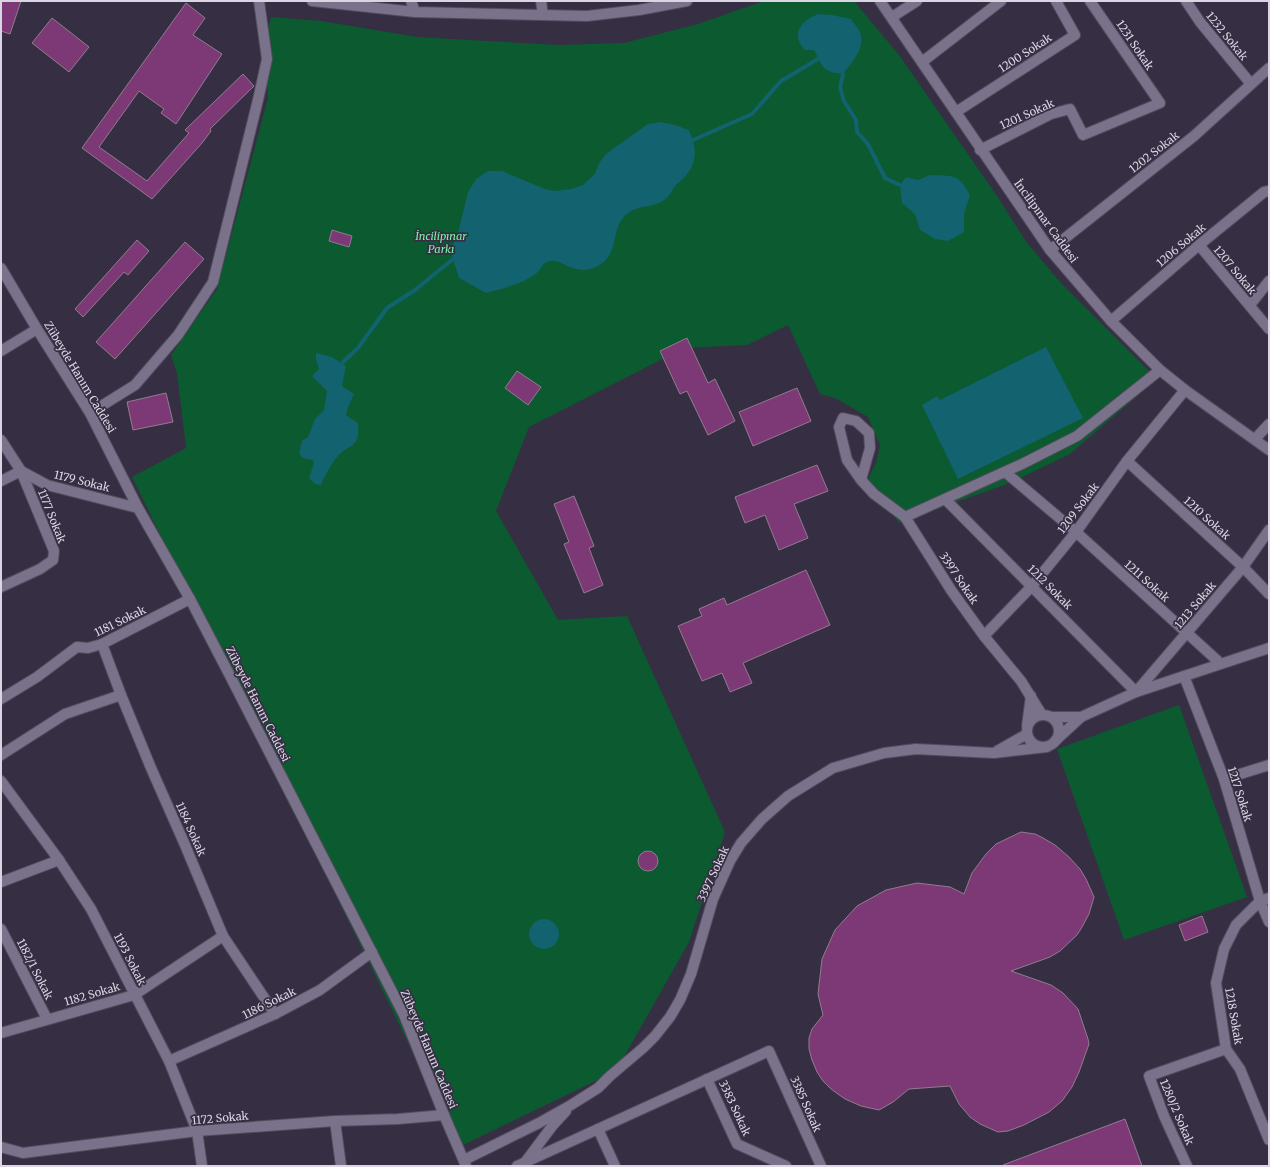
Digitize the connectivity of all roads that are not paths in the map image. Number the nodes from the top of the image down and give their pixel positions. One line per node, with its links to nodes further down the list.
1 (259, 1): 33 (street)
2 (312, 1): 12 (street)
3 (411, 1): 12 (street)
4 (541, 1): 13 (street)
5 (687, 1): 13 (street)
6 (880, 1): 14 (street, İncilipınar Caddesi)
7 (917, 1): 14 (street)
8 (1001, 1): 15 (street)
9 (1056, 1): 19 (street, 1200 Sokak)
10 (1090, 1): 18 (street, 1231 Sokak)
11 (1186, 1): 17 (street, 1232 Sokak)
12 (414, 12): 13 (street)
13 (543, 15)
14 (892, 17): 15 (street, İncilipınar Caddesi)
15 (922, 62): 19 (street, İncilipınar Caddesi)
16 (1269, 68): 17 (street, 1202 Sokak)
17 (1251, 84): 23 (street, 1202 Sokak)
18 (1160, 103): 20 (street, 1201 Sokak)
19 (956, 112): 20 (street, İncilipınar Caddesi)
20 (980, 150): 23 (street, İncilipınar Caddesi)
21 (1269, 191): 22 (street, 1206 Sokak)
22 (1199, 245): 26 (street, 1207 Sokak); 27 (street, 1206 Sokak)
23 (1050, 250): 27 (street, İncilipınar Caddesi)
24 (1, 268): 28 (street, Zübeyde Hanım Caddesi)
25 (1269, 281): 26 (street)
26 (1250, 305): 29 (street, 1207 Sokak)
27 (1111, 321): 31 (street, İncilipınar Caddesi)
28 (37, 329): 30 (street); 33 (street, Zübeyde Hanım Caddesi)
29 (1269, 329)
30 (1, 351)
31 (1160, 370): 32 (street, İncilipınar Caddesi); 40 (street)
32 (1185, 390): 35 (street, İncilipınar Caddesi); 38 (street, 1209 Sokak)
33 (90, 413): 44 (street, Zübeyde Hanım Caddesi)
34 (1269, 424): 35 (street)
35 (1255, 439): 37 (street, İncilipınar Caddesi)
36 (1, 440): 39 (street)
37 (1269, 450)
38 (1127, 461): 47 (street, 1209 Sokak); 48 (street, 1210 Sokak)
39 (21, 471): 41 (street); 44 (street, 1179 Sokak); 50 (street, 1177 Sokak)
40 (1005, 472): 43 (street); 47 (street, 1211 Sokak)
41 (1, 480)
42 (861, 480): 42 (street, 3397 Sokak); 45 (street, 3397 Sokak)
43 (945, 499): 45 (street); 49 (street, 1212 Sokak)
44 (138, 508): 52 (street, Zübeyde Hanım Caddesi)
45 (905, 517): 54 (street, 3397 Sokak)
46 (1269, 530): 48 (street, 1213 Sokak)
47 (1076, 532): 49 (street, 1209 Sokak); 53 (street, 1211 Sokak)
48 (1243, 567): 51 (street, 1210 Sokak); 53 (street, 1213 Sokak)
49 (1032, 586): 54 (street, 1209 Sokak); 59 (street, 1212 Sokak)
50 (1, 587)
51 (1269, 594)
52 (190, 599): 55 (street, 1181 Sokak); 79 (street, Zübeyde Hanım Caddesi)
53 (1187, 634): 57 (street, 1211 Sokak); 59 (street, 1213 Sokak)
54 (984, 636): 61 (street, 3397 Sokak)
55 (102, 644): 60 (street, 1184 Sokak); 62 (street, 1181 Sokak)
56 (1269, 648): 57 (street)
57 (1220, 663): 58 (street)
58 (1184, 676): 59 (street); 71 (street, 1217 Sokak)
59 (1136, 692): 64 (street)
60 (121, 695): 69 (street); 78 (street, 1184 Sokak)
61 (1031, 696): 63 (street, 3397 Sokak); 65 (street)
62 (1, 699)
63 (1047, 716): 64 (street); 65 (street); 66 (street)
64 (1081, 717): 66 (street)
65 (1027, 731): 67 (street); 68 (street)
66 (1056, 740): 67 (street)
67 (1047, 746): 68 (street, 3397 Sokak)
68 (994, 753): 87 (street, 3397 Sokak)
69 (1, 755)
70 (1269, 765): 71 (street)
71 (1224, 779): 75 (street, 1217 Sokak)
72 (1, 781): 73 (street, 1193 Sokak)
73 (59, 860): 74 (street); 80 (street, 1193 Sokak)
74 (1, 882)
75 (1265, 899): 76 (street, 1217 Sokak); 84 (street, 1218 Sokak)
76 (1269, 922)
77 (1, 929): 82 (street, 1182/1 Sokak)
78 (223, 936): 80 (street, 1182 Sokak); 81 (street, 1184 Sokak)
79 (372, 952): 81 (street, 1186 Sokak); 88 (street, Zübeyde Hanım Caddesi)
80 (134, 995): 82 (street, 1182 Sokak); 85 (street, 1193 Sokak)
81 (275, 1014): 85 (street, 1186 Sokak)
82 (47, 1019): 83 (street, 1182 Sokak)
83 (1, 1033)
84 (1226, 1048): 92 (street, 1218 Sokak); 101 (street, 1280/2 Sokak)
85 (169, 1062): 91 (street, 1193 Sokak)
86 (707, 1078): 90 (street); 99 (street, 3383 Sokak); 100 (street, 3385 Sokak)
87 (571, 1105): 94 (street); 95 (street)
88 (444, 1115): 89 (street, 1172 Sokak); 94 (street, Zübeyde Hanım Caddesi)
89 (335, 1121): 91 (street, 1172 Sokak); 97 (street)
90 (598, 1129): 95 (street); 98 (street)
91 (197, 1131): 93 (street, 1172 Sokak); 96 (street, 1193 Sokak)
92 (1269, 1140)
93 (1, 1147)
94 (465, 1163)
95 (521, 1165)
96 (202, 1166)
97 (341, 1166)
98 (615, 1166)
99 (786, 1166)
100 (821, 1166)
101 (1187, 1166)

